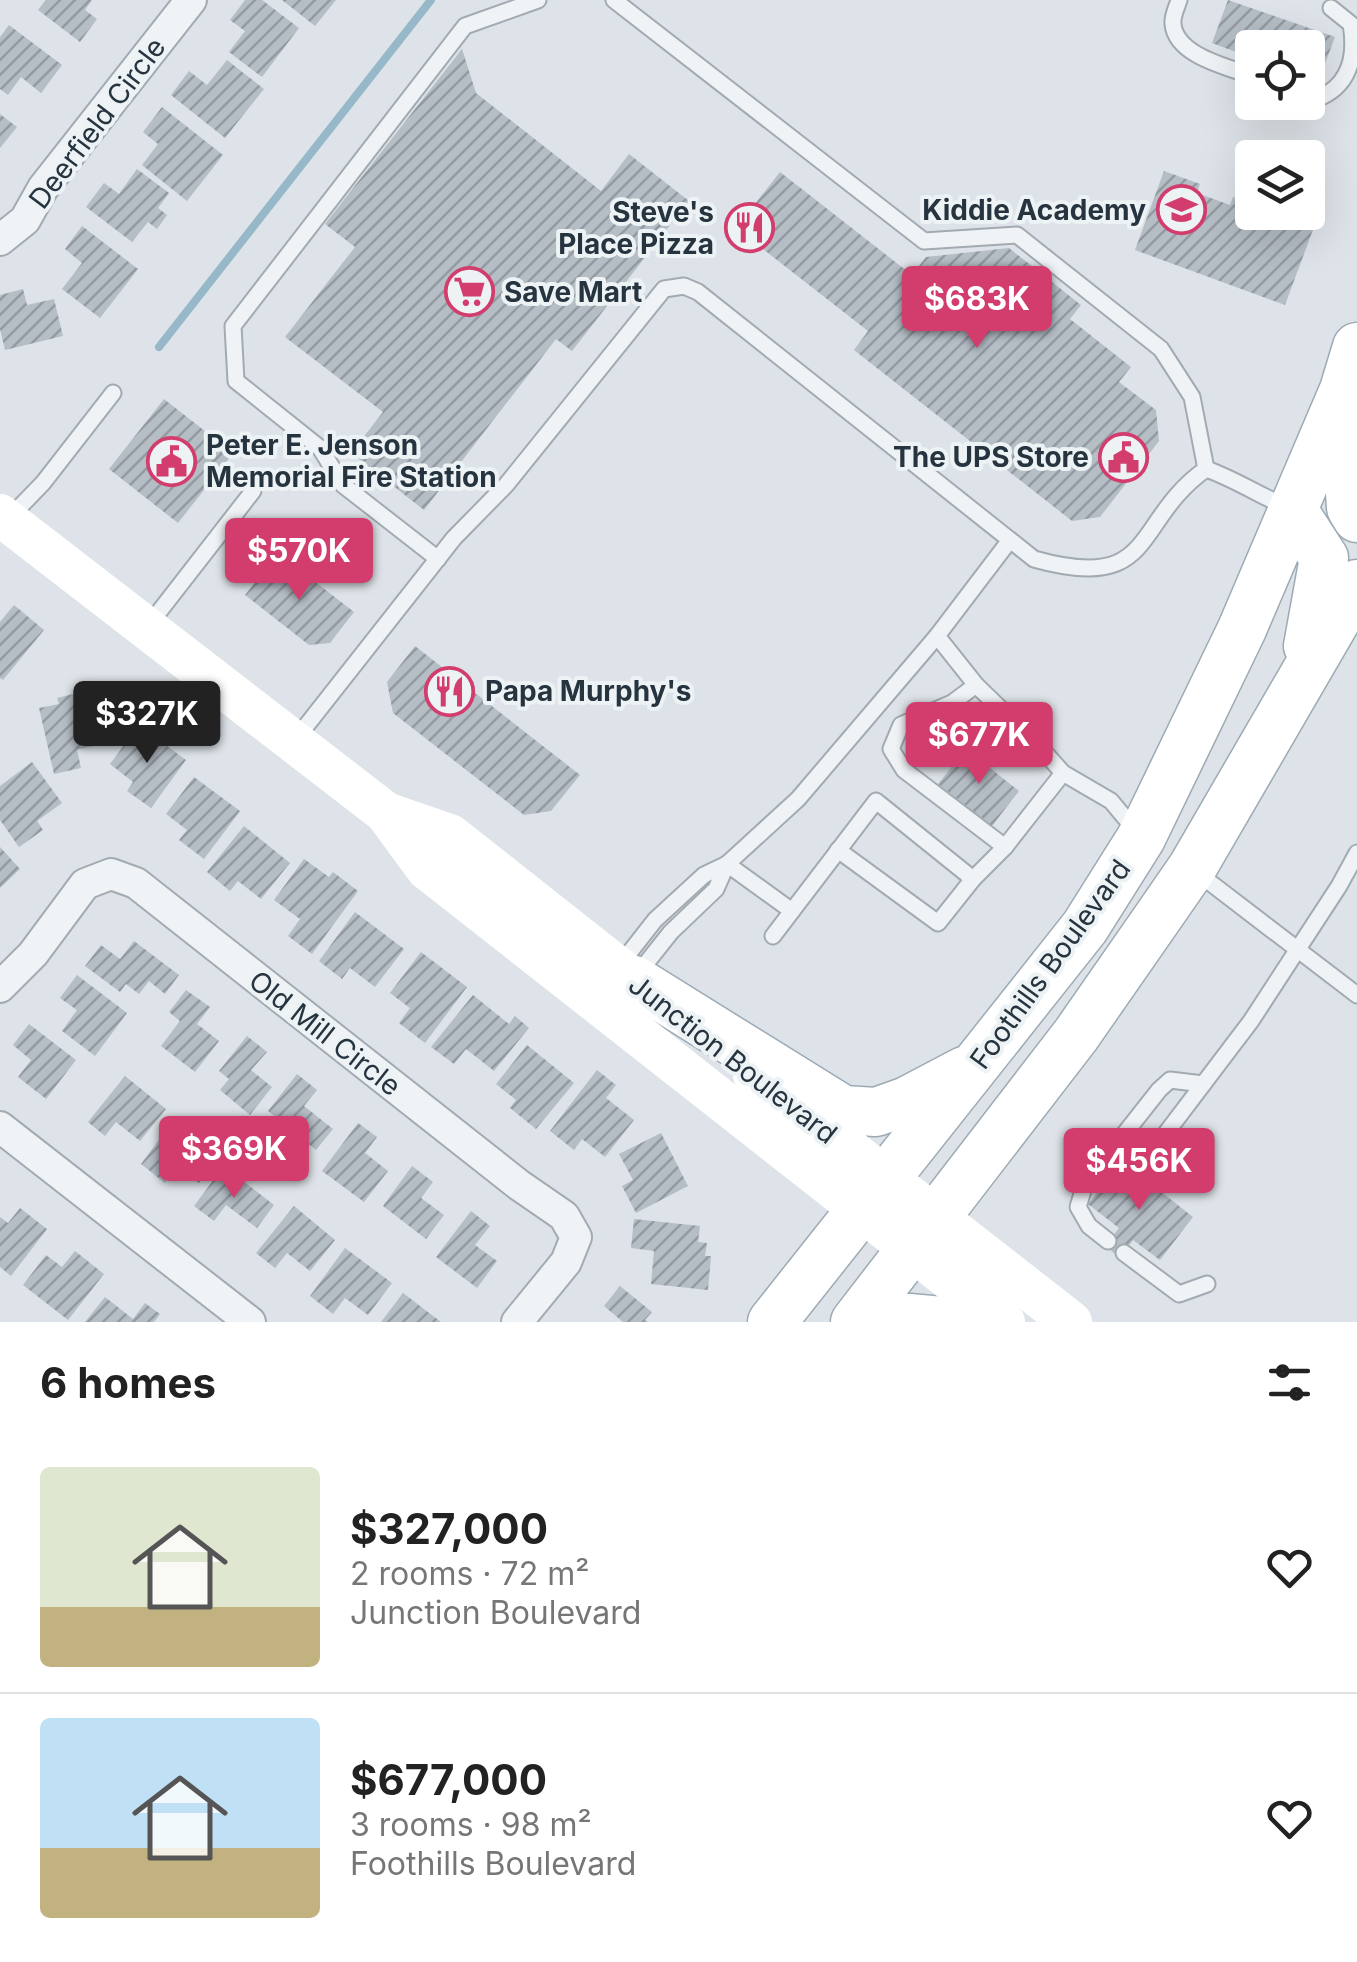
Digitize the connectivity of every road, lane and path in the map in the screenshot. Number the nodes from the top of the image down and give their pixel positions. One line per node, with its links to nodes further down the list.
1 (191, 0): 8 (street, Deerfield Circle)
2 (538, 0): 17 (lane)
3 (614, 0): 11 (lane)
4 (1179, 0): 6 (lane)
5 (1331, 8): 7 (lane)
6 (1235, 70)
7 (1325, 95)
8 (0, 240)
9 (1350, 368): 13 (main road, Foothills Boulevard); 14 (main road)
10 (113, 394): 15 (lane)
11 (1206, 469): 13 (lane); 16 (lane)
12 (254, 491): 19 (lane)
13 (1293, 510): 21 (main road); 26 (main road, Foothills Boulevard)
14 (1357, 518)
15 (2, 521): 19 (main road, Junction Boulevard)
16 (1010, 540): 17 (lane); 20 (lane)
17 (438, 559): 23 (lane)
18 (1357, 584): 21 (main road)
19 (146, 629): 23 (main road, Junction Boulevard)
20 (937, 636): 22 (lane); 30 (lane)
21 (1302, 676): 31 (main road)
22 (976, 686): 24 (lane); 27 (lane)
23 (292, 743): 25 (main road, Junction Boulevard)
24 (1063, 773): 26 (lane); 27 (lane)
25 (386, 813): 36 (main road, Junction Boulevard); 43 (main road, Junction Boulevard)
26 (1141, 838): 39 (main road, Foothills Boulevard)
27 (1005, 847): 32 (lane)
28 (838, 850): 32 (lane); 32 (lane); 33 (lane)
29 (1357, 854): 35 (lane)
30 (727, 864): 33 (lane); 36 (lane)
31 (1192, 868): 35 (lane); 44 (main road)
32 (973, 879)
33 (792, 912): 34 (lane)
34 (774, 936)
35 (1298, 949): 38 (lane); 40 (lane)
36 (626, 974): 39 (main road); 43 (main road, Junction Boulevard)
37 (0, 988): 49 (street, Old Mill Circle)
38 (1357, 995)
39 (977, 1064): 43 (main road, Foothills Boulevard)
40 (1203, 1084): 42 (lane); 45 (lane)
41 (0, 1128): 48 (street)
42 (1156, 1144)
43 (874, 1196): 44 (main road, Junction Boulevard); 50 (main road, Foothills Boulevard)
44 (924, 1234): 51 (main road); 54 (main road, Junction Boulevard); 55 (main road, Junction Boulevard)
45 (1108, 1241)
46 (1124, 1253): 47 (lane)
47 (1207, 1284)
48 (250, 1322)
49 (517, 1322)
50 (772, 1322)
51 (855, 1322)
52 (894, 1322): 53 (main road)
53 (954, 1322)
54 (1004, 1322)
55 (1071, 1322)

